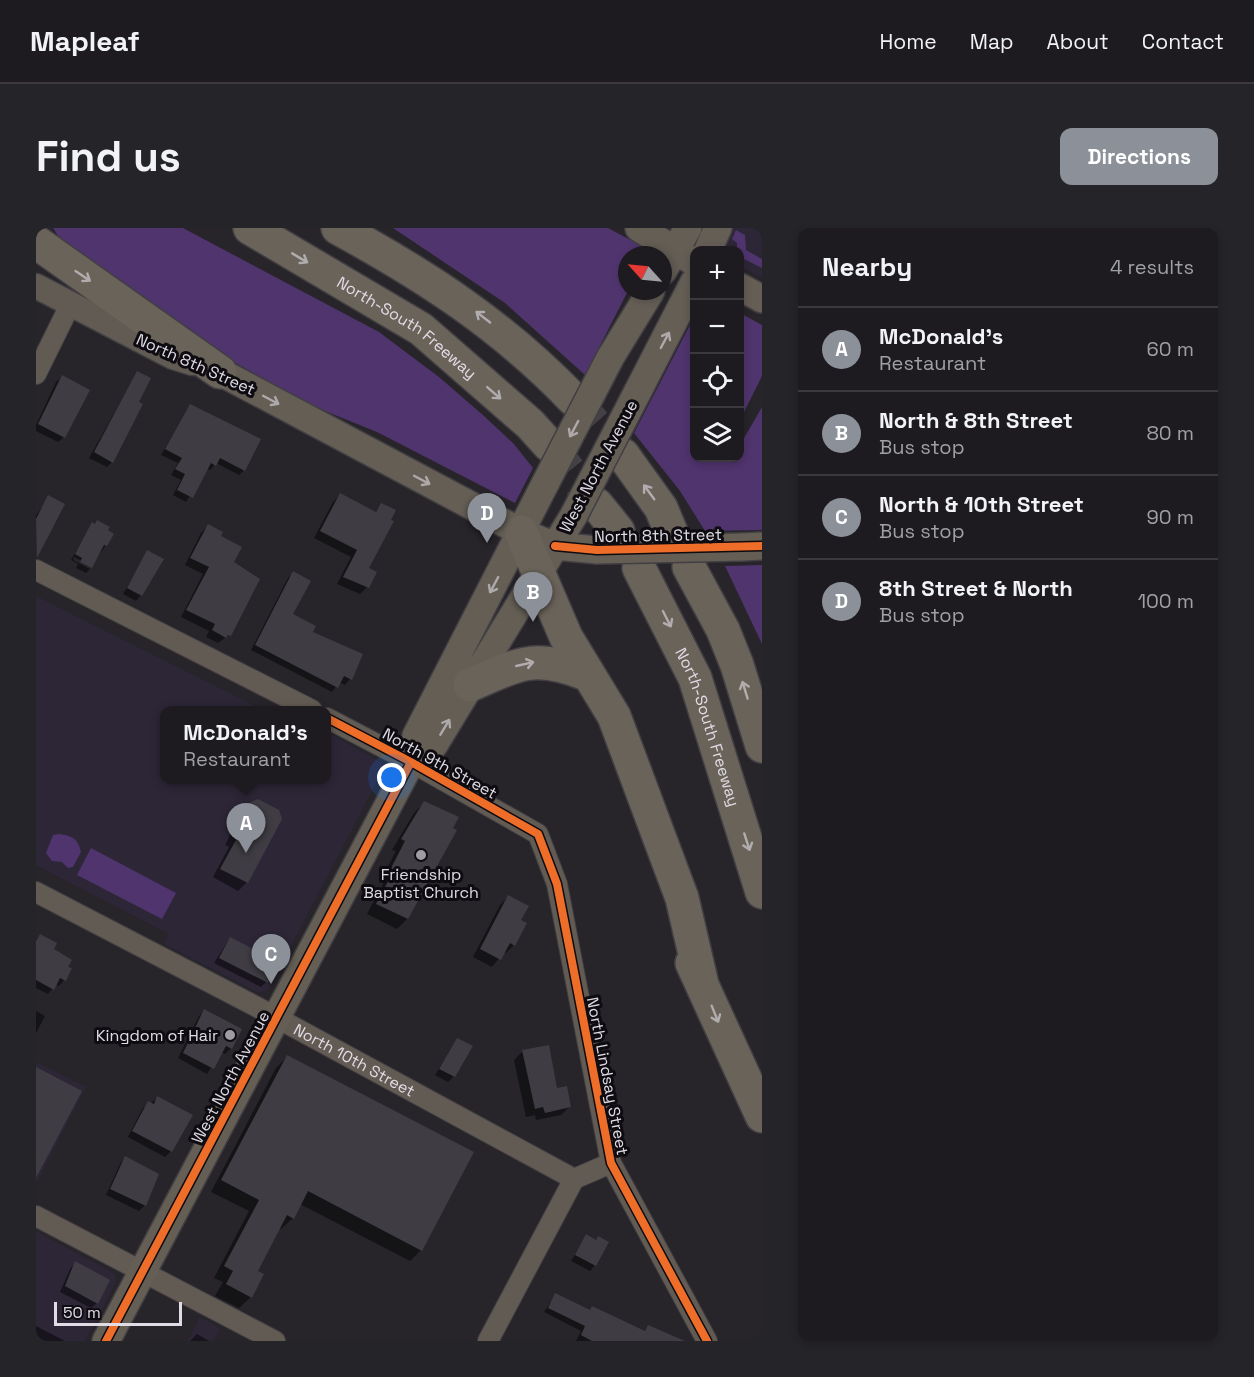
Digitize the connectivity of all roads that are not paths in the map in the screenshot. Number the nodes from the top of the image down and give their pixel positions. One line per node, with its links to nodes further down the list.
1 (250, 228): 17 (highway, North-South Freeway, one-way to 17)
2 (338, 228): 16 (highway, one-way to 2)
3 (639, 228): 7 (main road)
4 (718, 228): 6 (main road)
5 (36, 242): 14 (highway, one-way to 14)
6 (710, 246)
7 (680, 252)
8 (36, 286): 13 (street, North 8th Street)
9 (744, 289): 11 (main road)
10 (690, 290): 19 (main road, West North Avenue, one-way to 10, bridge)
11 (762, 299)
12 (645, 300): 20 (main road, West North Avenue, one-way to 20, bridge)
13 (71, 303): 14 (street, North 8th Street); 15 (street)
14 (220, 372): 20 (main road, North 8th Street, one-way to 20)
15 (36, 374)
16 (573, 399)
17 (549, 445)
18 (623, 455): 21 (highway, one-way to 18)
19 (586, 510): 22 (highway); 24 (main road, West North Avenue)
20 (521, 532): 24 (highway); 33 (main road, West North Avenue, one-way to 33)
21 (671, 532)
22 (608, 541): 23 (main road, North 8th Street, bridge); 24 (main road, North 8th Street)
23 (752, 547)
24 (547, 560): 28 (highway); 29 (main road, West North Avenue)
25 (689, 567): 32 (highway, one-way to 25)
26 (639, 568): 36 (highway, North-South Freeway, one-way to 36)
27 (36, 570): 30 (street)
28 (590, 680): 29 (highway, one-way to 28); 38 (highway, one-way to 38)
29 (470, 685): 33 (main road, West North Avenue, one-way to 29)
30 (302, 706)
31 (331, 720): 33 (street, North 9th Street)
32 (762, 746)
33 (411, 762): 34 (street, North 9th Street); 37 (main road, West North Avenue)
34 (538, 834): 39 (street, North Lindsay Street)
35 (36, 892): 37 (street, North 10th Street)
36 (762, 892)
37 (276, 1018): 40 (street, North 10th Street); 42 (main road, West North Avenue)
38 (762, 1116)
39 (611, 1163): 40 (street); 46 (street, North Lindsay Street)
40 (574, 1179): 45 (street)
41 (36, 1216): 42 (street)
42 (143, 1271): 43 (main road, West North Avenue); 44 (street)
43 (106, 1341)
44 (275, 1341)
45 (488, 1341)
46 (707, 1341)

